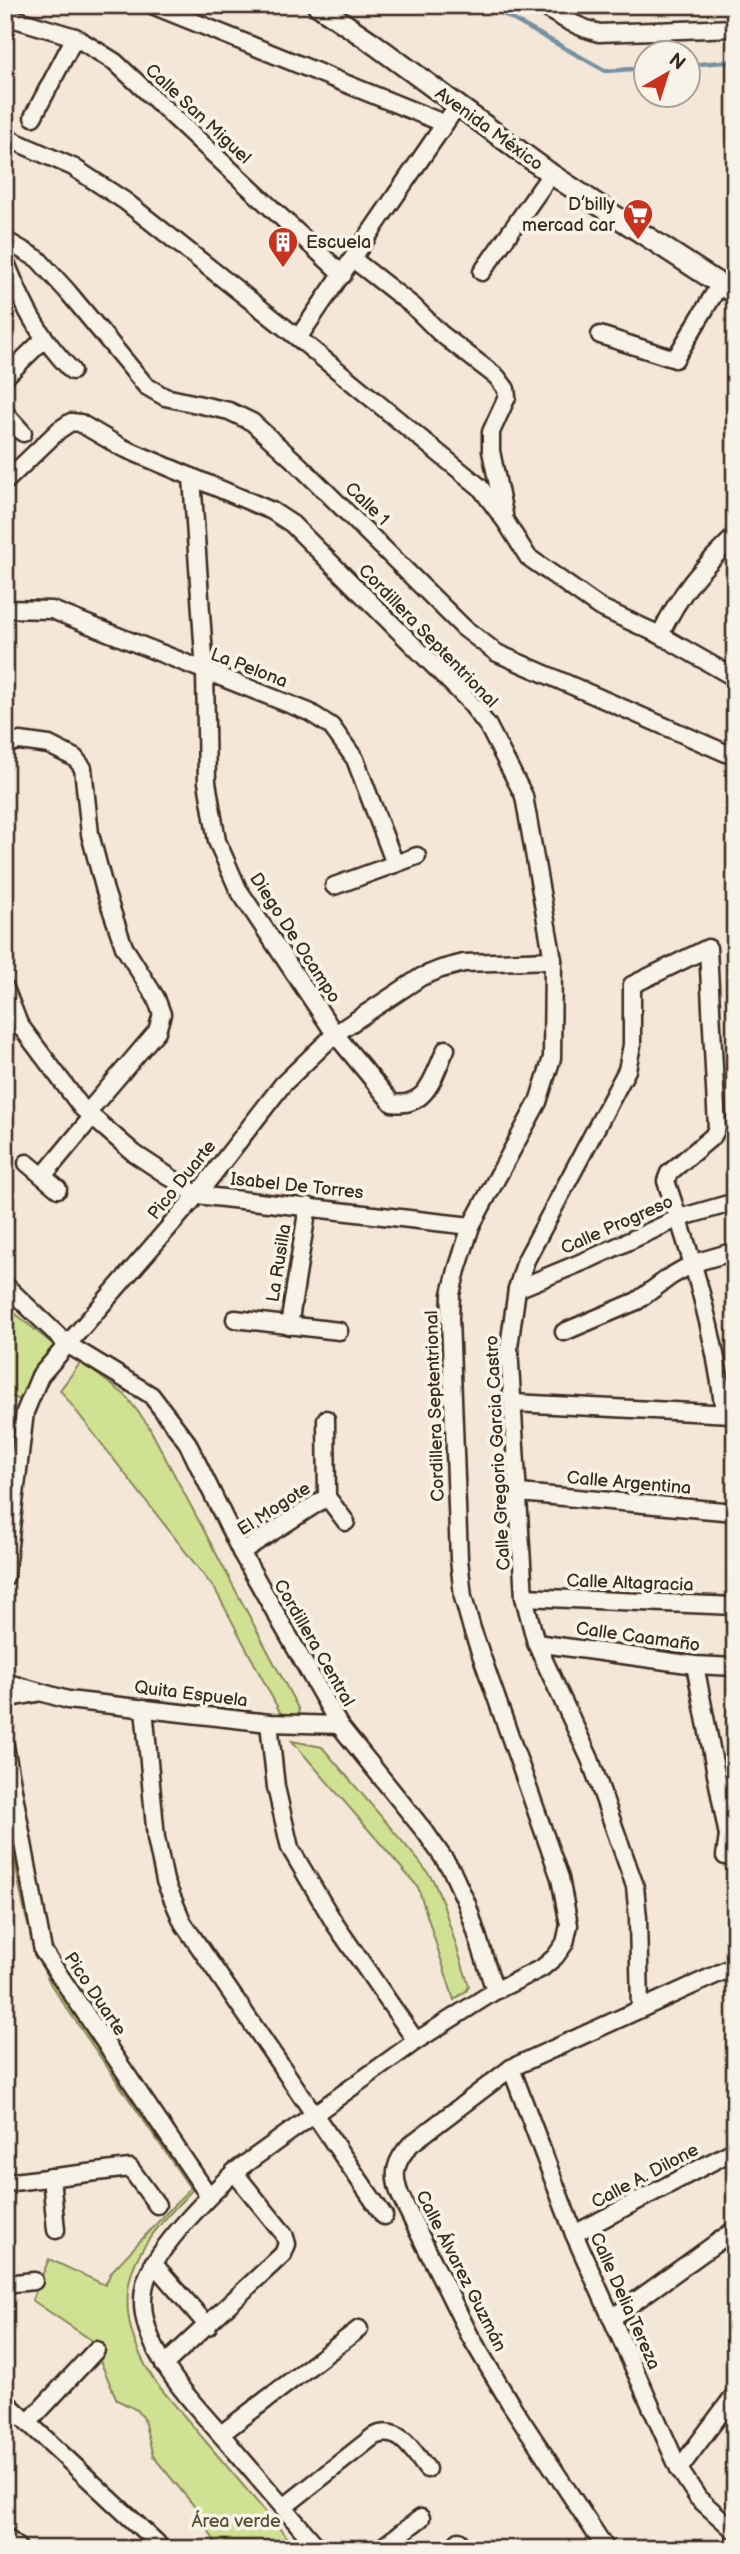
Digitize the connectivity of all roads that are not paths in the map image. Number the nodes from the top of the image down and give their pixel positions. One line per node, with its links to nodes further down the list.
1 (152, 5): 9 (street)
2 (317, 5): 7 (street, Avenida México)
3 (542, 5): 5 (street)
4 (5, 16): 6 (street, Calle San Miguel)
5 (735, 27)
6 (75, 37): 8 (street); 16 (street, Calle San Miguel)
7 (457, 106): 9 (street); 11 (street, Avenida México)
8 (33, 117)
9 (443, 124): 13 (street)
10 (5, 137): 19 (street)
11 (551, 174): 15 (street); 17 (street, Avenida México)
12 (5, 240): 34 (street, Calle 1)
13 (354, 260): 16 (street); 27 (street)
14 (7, 265): 20 (street)
15 (482, 272)
16 (343, 275): 19 (street)
17 (728, 289): 18 (street)
18 (600, 335)
19 (298, 338): 27 (street)
20 (43, 340): 21 (street); 22 (street)
21 (72, 371)
22 (5, 377)
23 (5, 413): 24 (street)
24 (23, 433)
25 (192, 477): 26 (street); 31 (street, Diego De Ocampo); 38 (street, Cordillera Septentrional)
26 (5, 482)
27 (506, 522): 30 (street)
28 (735, 536): 30 (street)
29 (5, 609): 31 (street, La Pelona)
30 (660, 635): 32 (street)
31 (205, 672): 36 (street, La Pelona); 40 (street, Diego De Ocampo)
32 (735, 678)
33 (5, 744): 42 (street)
34 (735, 757)
35 (418, 856): 36 (street)
36 (395, 864): 37 (street)
37 (334, 886)
38 (553, 960): 40 (street, Pico Duarte); 50 (street, Cordillera Septentrional)
39 (5, 988): 42 (street, Isabel De Torres)
40 (335, 1034): 41 (street, Diego De Ocampo); 46 (street, Pico Duarte)
41 (446, 1049)
42 (90, 1115): 44 (street); 46 (street, Isabel De Torres)
43 (27, 1163): 44 (street)
44 (43, 1176): 45 (street)
45 (58, 1189)
46 (197, 1195): 48 (street, Isabel De Torres); 59 (street, Pico Duarte)
47 (735, 1202): 49 (street, Calle Progreso)
48 (308, 1206): 50 (street, Isabel De Torres); 56 (street, La Rusilla)
49 (679, 1217): 52 (street); 54 (street, Calle Progreso); 54 (street, Calle Gregorio Garcia Castro)
50 (471, 1226): 84 (street, Cordillera Septentrional)
51 (735, 1251): 52 (street)
52 (694, 1263): 58 (street); 61 (street)
53 (5, 1285): 59 (street, Cordillera Central)
54 (517, 1289): 60 (street, Calle Gregorio Garcia Castro)
55 (235, 1319): 56 (street, La Rusilla)
56 (289, 1326): 57 (street, La Rusilla)
57 (339, 1331)
58 (564, 1332)
59 (67, 1344): 67 (street, Cordillera Central); 68 (street, Pico Duarte)
60 (513, 1403): 61 (street); 63 (street, Calle Gregorio Garcia Castro)
61 (729, 1413)
62 (327, 1419): 64 (street, El Mogote)
63 (519, 1493): 65 (street, Calle Argentina); 69 (street, Calle Gregorio Garcia Castro)
64 (327, 1497): 66 (street, El Mogote); 67 (street, El Mogote)
65 (735, 1512)
66 (346, 1522)
67 (241, 1552): 79 (street, Cordillera Central)
68 (5, 1578)
69 (524, 1597): 70 (street, Calle Altagracia); 71 (street, Calle Gregorio Garcia Castro)
70 (735, 1606)
71 (536, 1643): 72 (street, Calle Caamaño); 85 (street, Calle Gregorio Garcia Castro)
72 (695, 1665): 73 (street, Calle Caamaño); 81 (street)
73 (735, 1667)
74 (5, 1682): 75 (street, Quita Espuela)
75 (40, 1693): 76 (street); 77 (street, Quita Espuela)
76 (5, 1699)
77 (144, 1708): 78 (street, Quita Espuela); 88 (street)
78 (269, 1723): 79 (street, Quita Espuela); 86 (street)
79 (339, 1725): 84 (street, Cordillera Central)
80 (5, 1746): 93 (street, Pico Duarte)
81 (732, 1835): 82 (street)
82 (725, 1856)
83 (735, 1966): 85 (street, Calle Álvarez Guzmán)
84 (495, 1991): 86 (street, Cordillera Septentrional)
85 (640, 2009): 87 (street, Calle Álvarez Guzmán)
86 (416, 2041): 88 (street, Cordillera Septentrional)
87 (511, 2068): 98 (street, Calle Delia Tereza); 121 (street, Calle Álvarez Guzmán)
88 (314, 2114): 90 (street, Cordillera Septentrional); 95 (street)
89 (733, 2151): 98 (street, Calle A. Dilone)
90 (234, 2172): 93 (street, Cordillera Septentrional); 103 (street)
91 (51, 2177): 92 (street); 94 (street); 96 (street)
92 (5, 2183)
93 (209, 2196): 99 (street, Cordillera Septentrional)
94 (157, 2205)
95 (384, 2216)
96 (56, 2230)
97 (733, 2231): 102 (street)
98 (574, 2234): 102 (street, Calle Delia Tereza)
99 (153, 2263): 103 (street); 106 (street)
100 (34, 2281): 101 (street)
101 (5, 2284)
102 (612, 2318): 112 (street, Calle Delia Tereza)
103 (208, 2326): 106 (street)
104 (359, 2329): 110 (street)
105 (96, 2350): 109 (street)
106 (164, 2365): 110 (street)
107 (735, 2394): 112 (street)
108 (5, 2401): 109 (street)
109 (28, 2423): 118 (street)
110 (221, 2434): 113 (street)
111 (427, 2469): 113 (street)
112 (679, 2469): 115 (street, Calle Delia Tereza)
113 (284, 2507): 119 (street)
114 (421, 2518): 120 (street)
115 (735, 2531)
116 (5, 2536): 117 (street)
117 (19, 2549)
118 (160, 2549)
119 (319, 2549)
120 (380, 2549)
121 (606, 2549)

